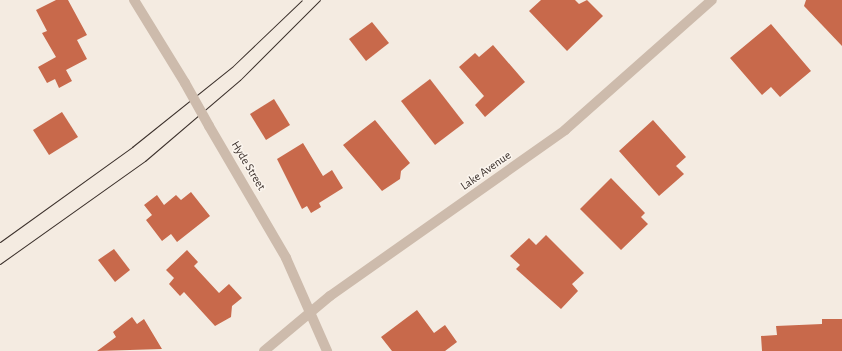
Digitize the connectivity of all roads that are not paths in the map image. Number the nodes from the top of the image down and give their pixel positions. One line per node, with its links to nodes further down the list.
1 (134, 0): 3 (street, Hyde Street, bridge)
2 (712, 0): 3 (street, Lake Avenue)
3 (311, 311): 4 (street, Lake Avenue); 5 (street, Hyde Street)
4 (264, 351)
5 (327, 351)

